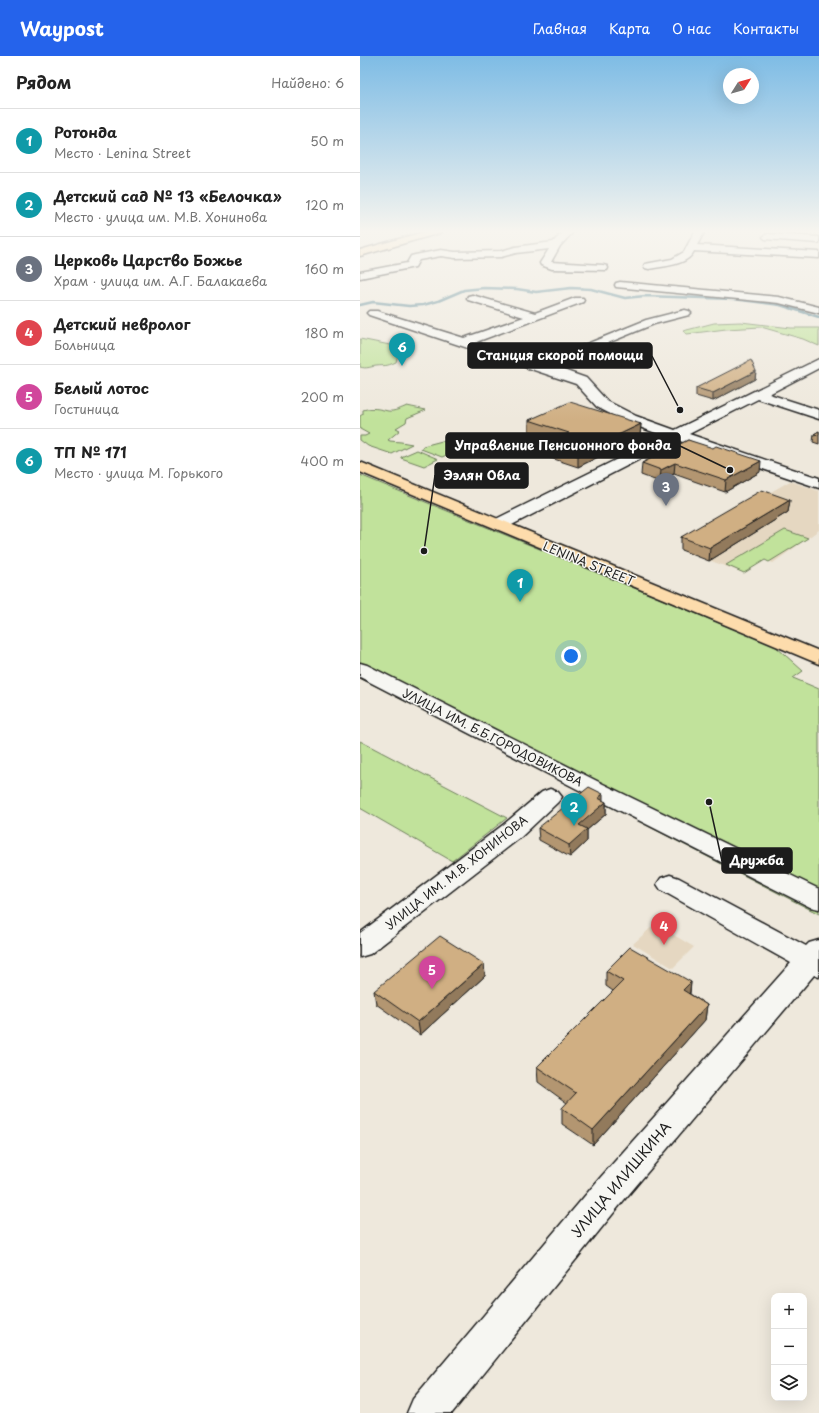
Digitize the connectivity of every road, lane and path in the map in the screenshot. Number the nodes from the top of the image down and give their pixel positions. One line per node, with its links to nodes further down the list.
1 (719, 294): 4 (street)
2 (472, 298): 7 (street)
3 (579, 300): 7 (street)
4 (819, 310)
5 (373, 313): 8 (street)
6 (684, 313): 9 (street)
7 (534, 316): 8 (street)
8 (466, 342): 9 (street)
9 (543, 366): 13 (street)
10 (816, 367): 11 (street)
11 (757, 394): 12 (street); 13 (street)
12 (819, 415)
13 (676, 435): 15 (street); 16 (street)
14 (360, 467): 16 (main road, LENINA STREET)
15 (819, 483)
16 (500, 524): 17 (main road, LENINA STREET)
17 (819, 658)
18 (360, 669): 21 (street, УЛИЦА ИМ. Б.Б.ГОРОДОВИКОВА)
19 (550, 796): 22 (street, УЛИЦА ИМ. М.В. ХОНИНОВА)
20 (670, 884): 23 (street)
21 (819, 900)
22 (360, 947)
23 (816, 959): 24 (street, УЛИЦА ИЛИШКИНА)
24 (428, 1413)

